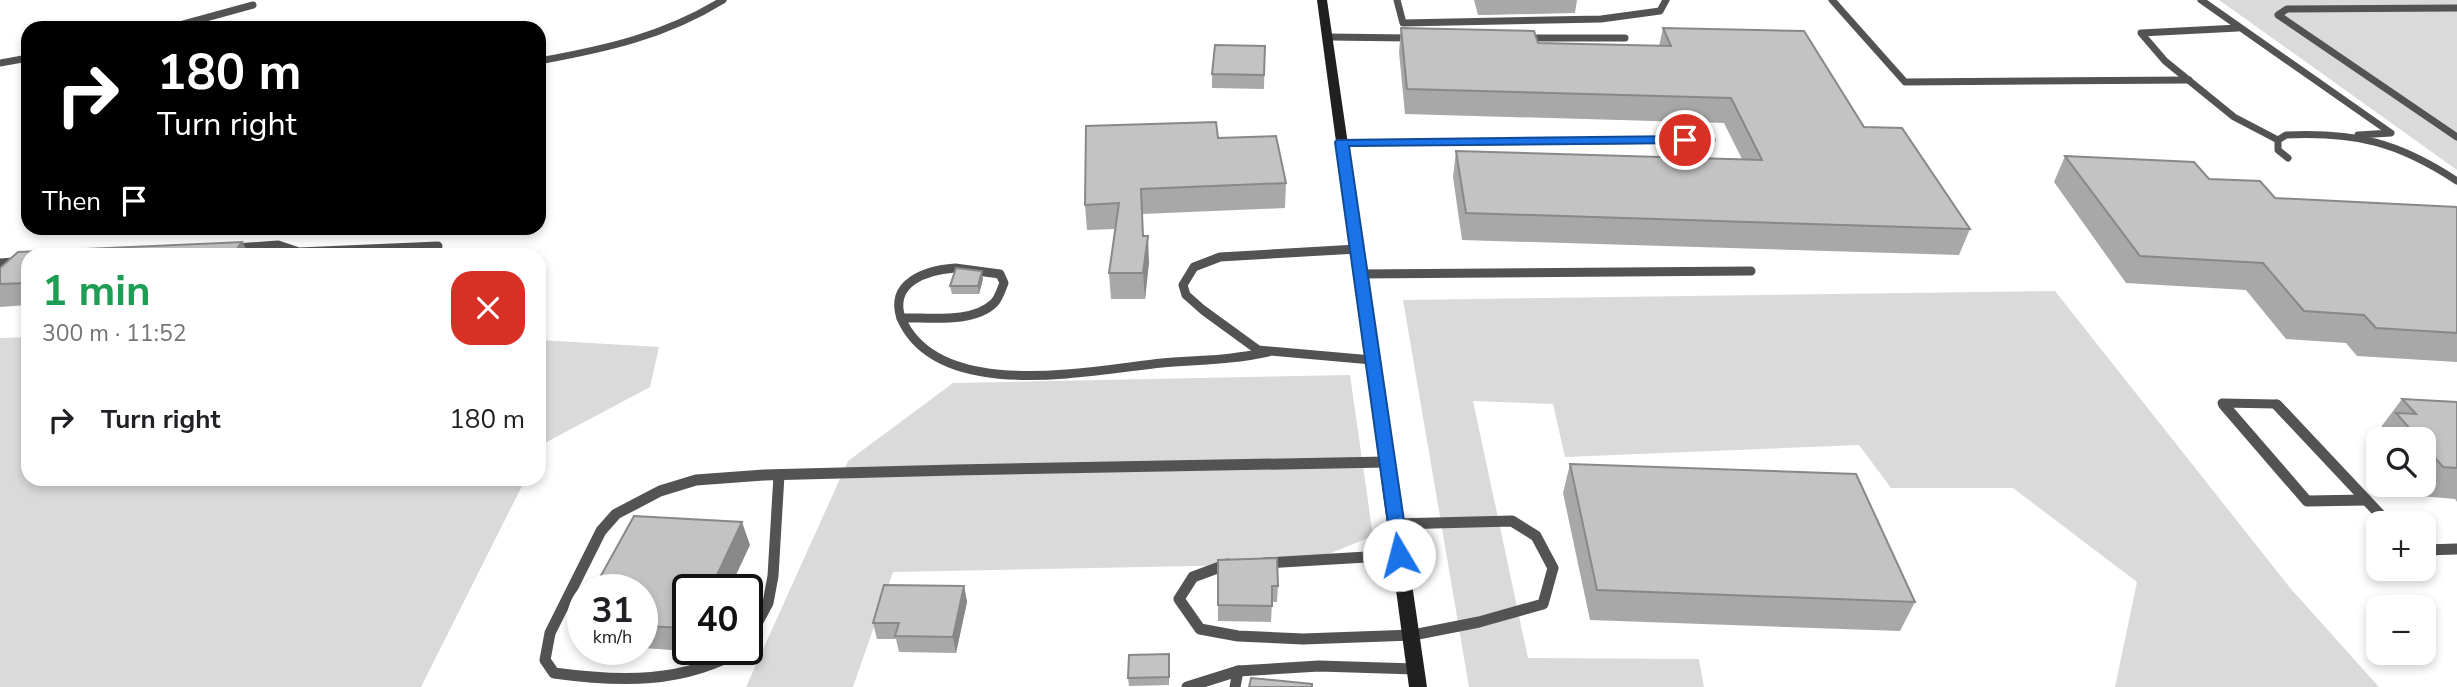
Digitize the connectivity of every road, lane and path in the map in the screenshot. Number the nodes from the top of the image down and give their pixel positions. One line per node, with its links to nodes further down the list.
1 (723, 0): 16 (lane)
2 (1322, 0): 11 (street)
3 (1397, 0): 4 (lane)
4 (1666, 0)
5 (1832, 0): 18 (lane)
6 (2200, 0): 10 (lane)
7 (253, 5): 9 (lane)
8 (2457, 8): 20 (lane)
9 (195, 21)
10 (2238, 28): 18 (lane); 19 (lane)
11 (1327, 37): 12 (lane); 23 (street)
12 (1421, 38)
13 (1515, 38): 14 (lane)
14 (1625, 38)
15 (21, 59): 17 (lane)
16 (546, 60)
17 (0, 63)
18 (2189, 80): 22 (lane)
19 (2358, 135): 22 (lane); 25 (lane)
20 (2457, 137)
21 (1712, 140): 23 (lane)
22 (2278, 140): 24 (lane)
23 (1342, 142): 30 (street)
24 (2288, 158)
25 (2457, 180)
26 (438, 246): 29 (lane)
27 (225, 248): 28 (lane)
28 (287, 248)
29 (392, 248)
30 (1357, 249): 34 (street); 36 (lane)
31 (21, 261): 32 (lane)
32 (0, 262)
33 (1751, 271): 34 (lane)
34 (1360, 274): 37 (street)
35 (901, 318): 35 (lane); 36 (lane)
36 (1268, 352): 37 (lane)
37 (1372, 360): 38 (street)
38 (1386, 462): 39 (lane); 42 (street)
39 (779, 475): 46 (lane); 48 (lane)
40 (2367, 500): 40 (lane); 41 (lane)
41 (2377, 511)
42 (1395, 524): 45 (street); 47 (lane)
43 (2457, 549): 44 (lane)
44 (2436, 550)
45 (1399, 555): 47 (street); 47 (lane)
46 (763, 612)
47 (1411, 636): 49 (street)
48 (713, 665)
49 (1415, 669): 50 (lane); 53 (street)
50 (1238, 671): 51 (lane); 52 (lane)
51 (1187, 687)
52 (1235, 687)
53 (1418, 687)

